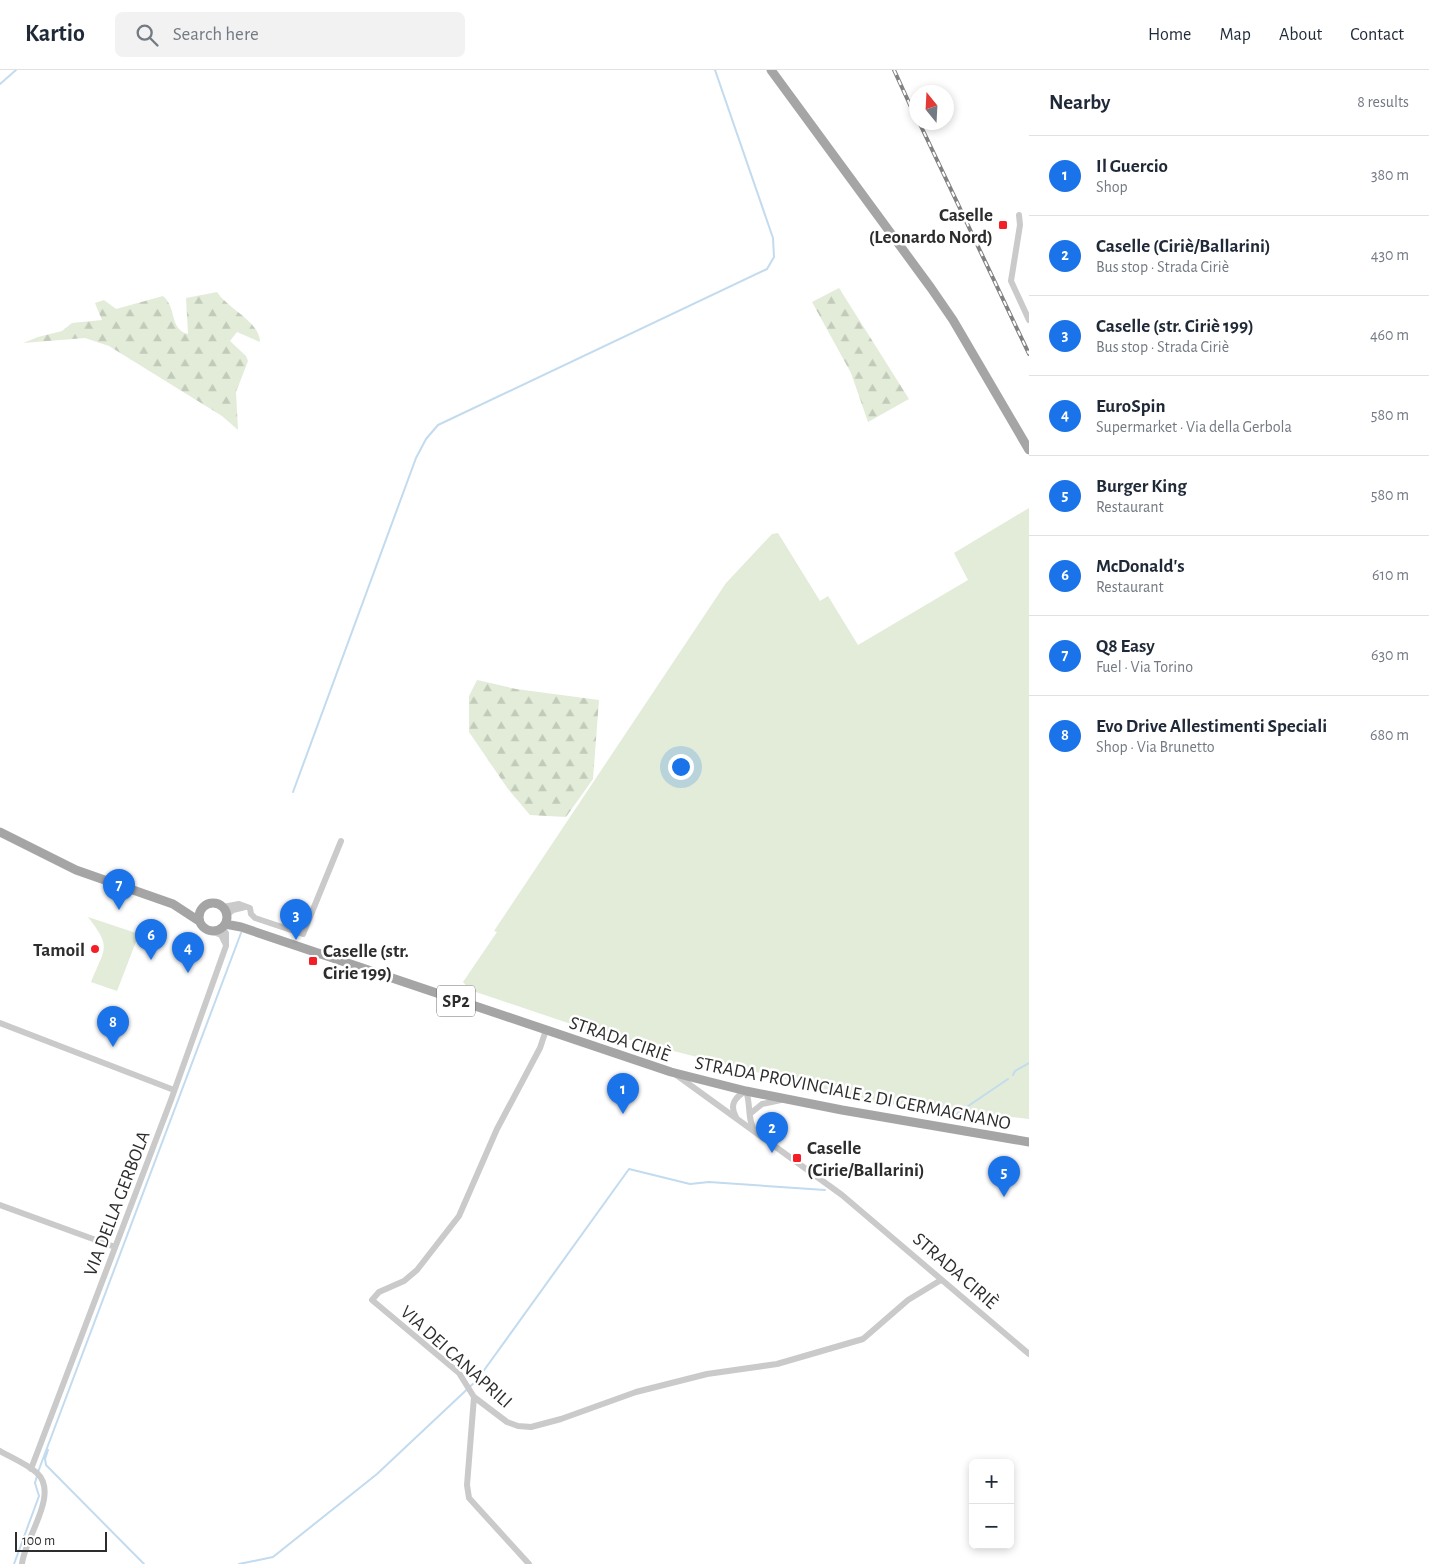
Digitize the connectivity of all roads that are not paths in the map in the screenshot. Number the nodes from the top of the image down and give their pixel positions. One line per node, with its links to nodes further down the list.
1 (771, 70): 4 (main road)
2 (1019, 215): 3 (street)
3 (1028, 317)
4 (1029, 450)
5 (0, 830): 7 (main road)
6 (341, 841): 9 (street)
7 (173, 904): 8 (main road); 10 (main road)
8 (205, 905): 9 (main road); 10 (main road)
9 (225, 918): 11 (main road); 12 (street); 14 (main road, STRADA CIRIÈ / SP2)
10 (199, 921): 11 (main road)
11 (209, 930): 12 (street)
12 (226, 946): 16 (street, VIA DELLA GERBOLA)
13 (0, 1023): 16 (street)
14 (546, 1030): 15 (main road, STRADA CIRIÈ / SP2); 27 (street, VIA DEI CANAPRILI)
15 (672, 1072): 17 (main road, STRADA PROVINCIALE 2 DI GERMAGNANO / SP2); 20 (street, STRADA CIRIÈ)
16 (174, 1090): 24 (street, VIA DELLA GERBOLA)
17 (746, 1091): 18 (main road, STRADA PROVINCIALE 2 DI GERMAGNANO / SP2); 19 (street); 20 (street)
18 (791, 1100): 19 (street); 21 (main road, STRADA PROVINCIALE 2 DI GERMAGNANO / SP2)
19 (751, 1113): 22 (street)
20 (738, 1121): 22 (street, STRADA CIRIÈ)
21 (1029, 1142)
22 (769, 1143): 25 (street, STRADA CIRIÈ)
23 (0, 1205): 24 (street)
24 (115, 1247): 29 (street, VIA DELLA GERBOLA)
25 (941, 1280): 26 (street, STRADA CIRIÈ); 27 (street, VIA DEI CANAPRILI)
26 (1029, 1354)
27 (474, 1397): 31 (street)
28 (0, 1451): 29 (street)
29 (36, 1473): 30 (street)
30 (22, 1564)
31 (529, 1564)

